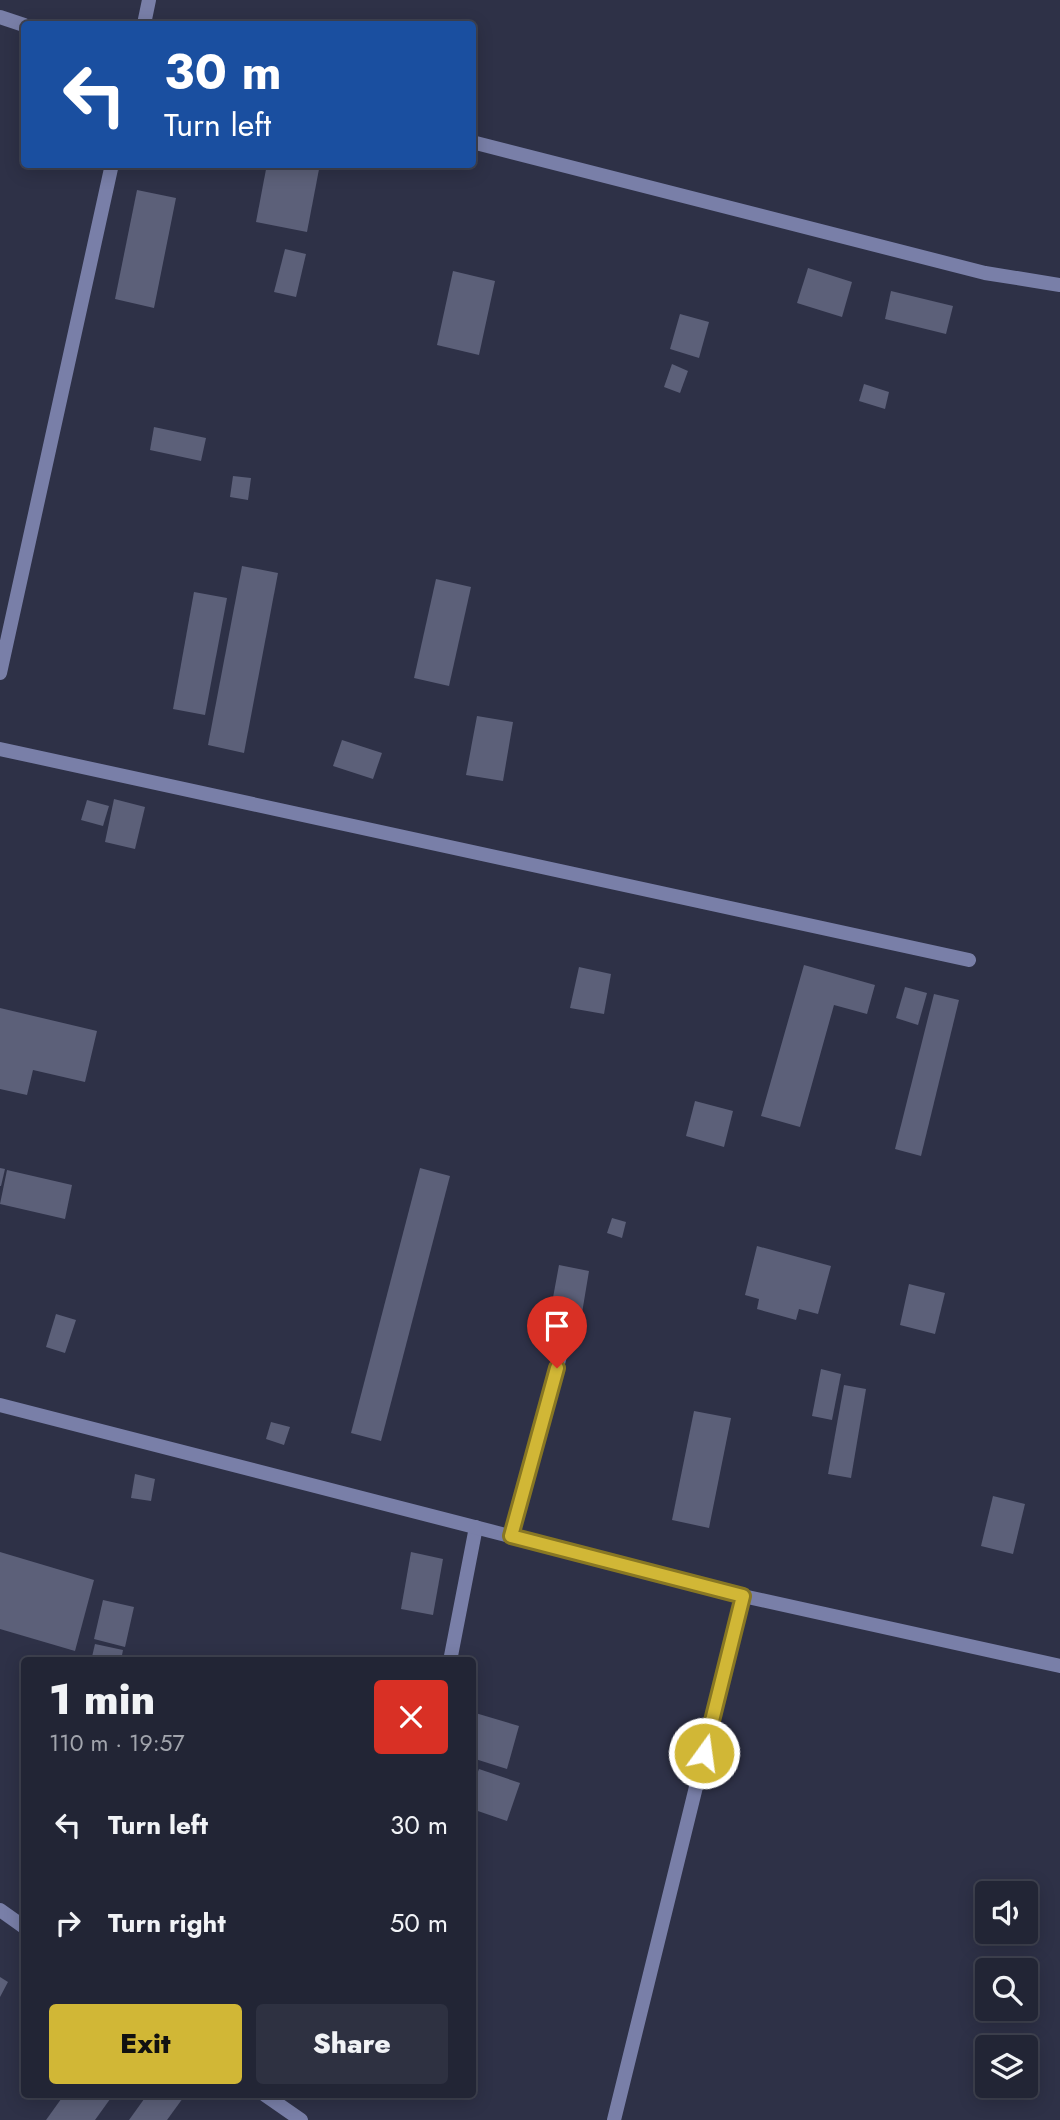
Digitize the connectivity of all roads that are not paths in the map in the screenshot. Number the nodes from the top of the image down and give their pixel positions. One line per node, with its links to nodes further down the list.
1 (149, 0): 3 (street)
2 (0, 18): 4 (street)
3 (145, 21)
4 (21, 23)
5 (476, 143): 7 (street)
6 (111, 168): 8 (street)
7 (1060, 285)
8 (0, 673)
9 (0, 750): 10 (street)
10 (970, 960)
11 (563, 1345): 14 (street)
12 (0, 1405): 13 (street)
13 (476, 1527): 14 (street); 16 (street)
14 (511, 1536): 15 (street)
15 (743, 1596): 17 (street); 22 (street)
16 (451, 1657)
17 (1060, 1666)
18 (0, 1910): 19 (street)
19 (21, 1925)
20 (269, 2098): 21 (street)
21 (301, 2120)
22 (614, 2120)

